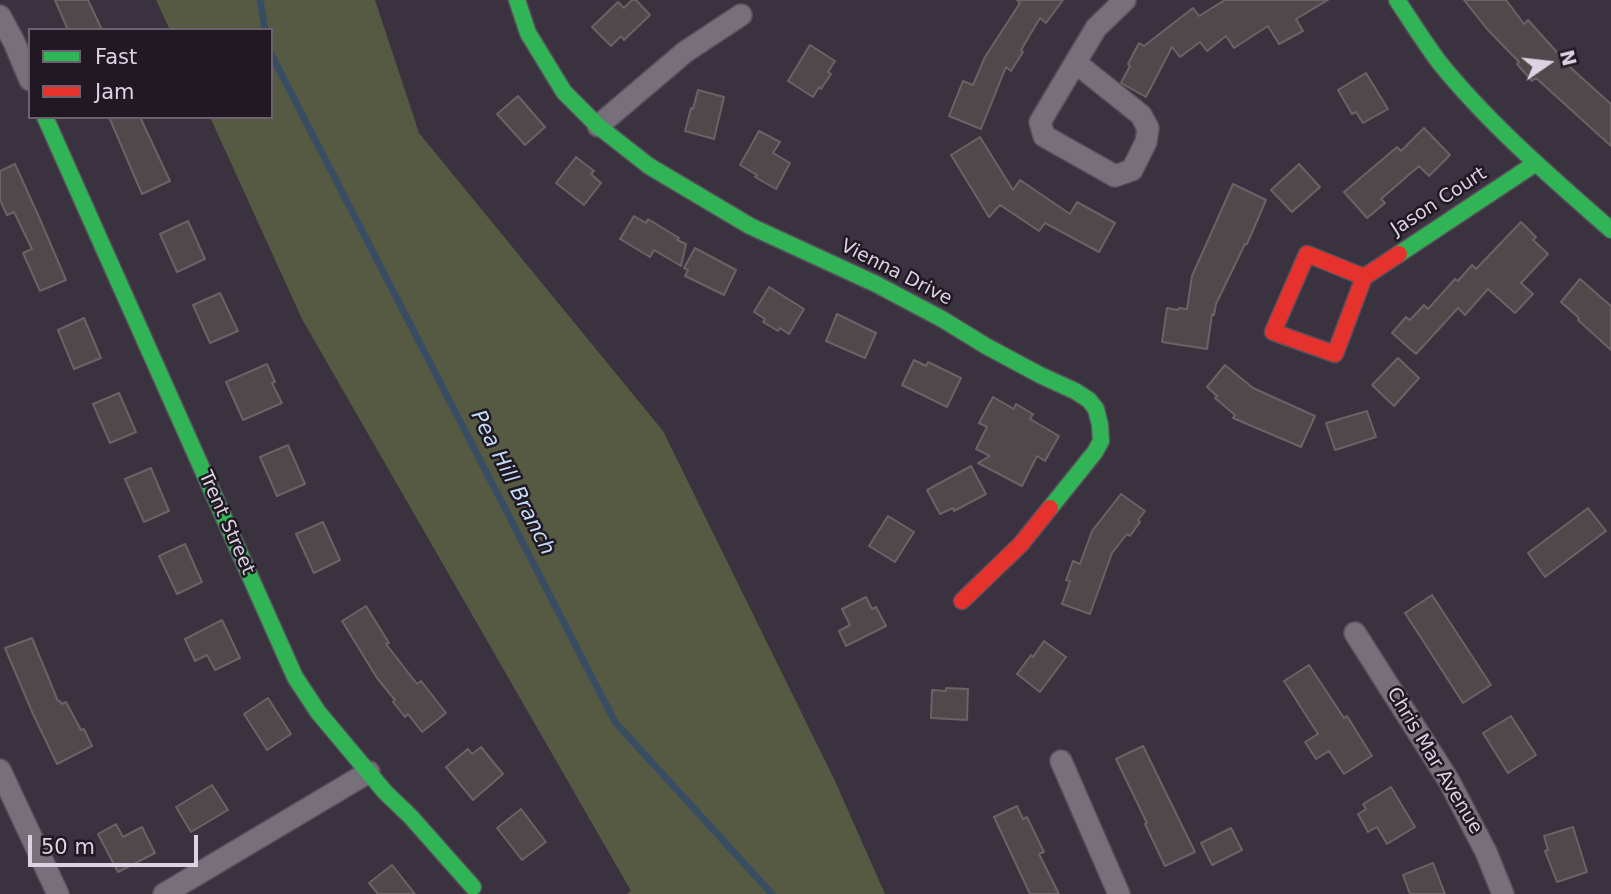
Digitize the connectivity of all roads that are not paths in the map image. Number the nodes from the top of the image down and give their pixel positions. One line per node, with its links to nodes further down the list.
1 (517, 0): 9 (street, Vienna Drive)
2 (1125, 0): 6 (street)
3 (1397, 0): 10 (street)
4 (741, 15): 9 (street)
5 (0, 16): 7 (street)
6 (1076, 63): 6 (street)
7 (28, 75)
8 (46, 119): 17 (street, Trent Street)
9 (597, 126): 13 (street, Vienna Drive)
10 (1536, 163): 11 (street); 12 (street, Jason Court)
11 (1611, 230)
12 (1364, 276): 12 (street)
13 (962, 601)
14 (1355, 633): 22 (street, Chris Mar Avenue)
15 (1061, 761): 21 (street)
16 (0, 770): 19 (street)
17 (369, 772): 18 (street, Trent Street); 20 (street)
18 (473, 887)
19 (58, 894)
20 (164, 894)
21 (1119, 894)
22 (1503, 894)

